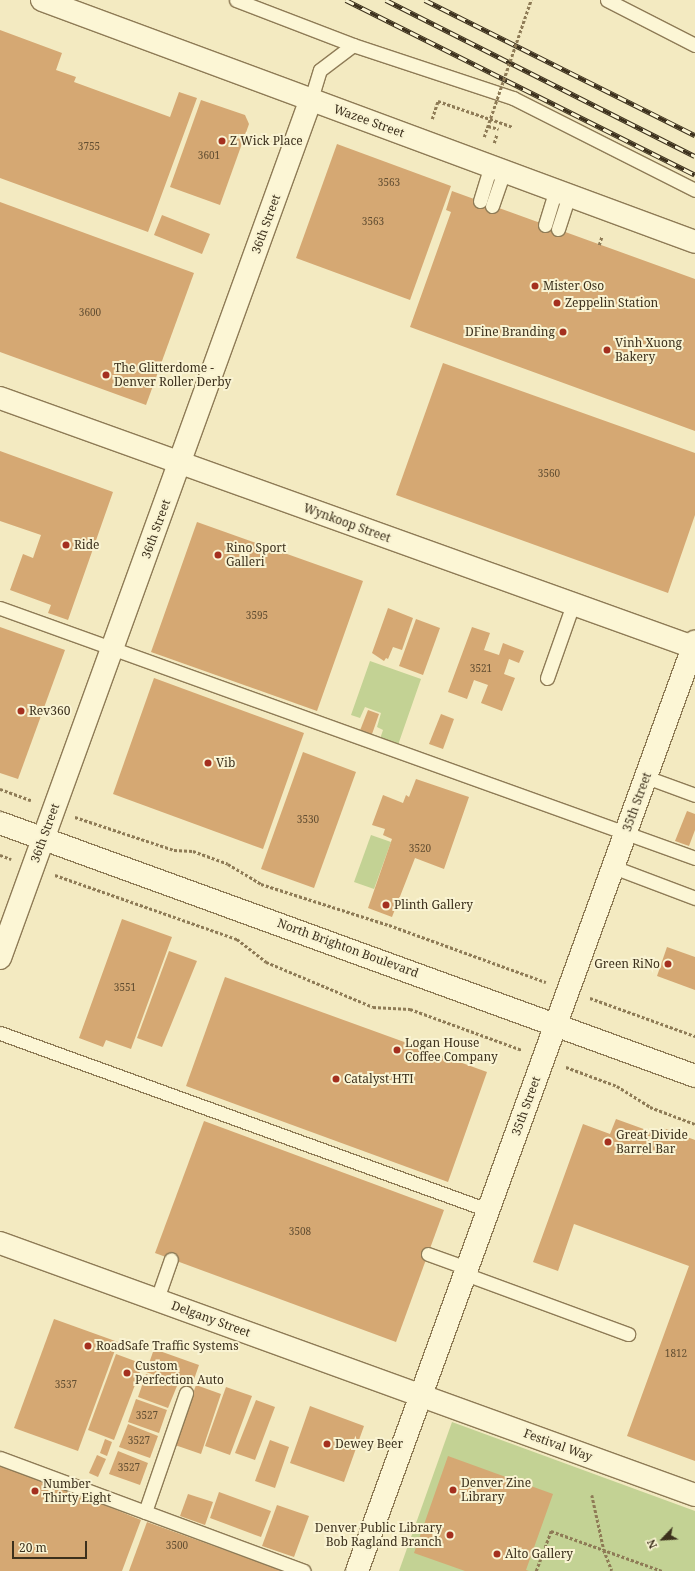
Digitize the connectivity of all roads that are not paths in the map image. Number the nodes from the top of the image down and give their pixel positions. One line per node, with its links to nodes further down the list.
1 (42, 0): 6 (street, Wazee Street)
2 (236, 0): 4 (lane)
3 (607, 0): 5 (lane)
4 (353, 45): 6 (lane); 8 (lane)
5 (695, 45)
6 (311, 99): 7 (street, Wazee Street); 16 (street, 36th Street)
7 (498, 169): 9 (street, Wazee Street); 10 (lane); 11 (lane)
8 (695, 190)
9 (563, 193): 12 (lane); 13 (lane); 14 (street, Wazee Street)
10 (480, 201)
11 (492, 206)
12 (545, 225)
13 (558, 230)
14 (695, 242)
15 (0, 398): 16 (street, Wynkoop Street)
16 (180, 462): 17 (street, Wynkoop Street); 20 (street, 36th Street)
17 (573, 604): 19 (street, Wynkoop Street); 21 (lane)
18 (0, 608): 20 (lane)
19 (694, 645): 22 (street, 35th Street)
20 (113, 648): 25 (lane); 26 (street, 36th Street)
21 (547, 678)
22 (646, 777): 23 (lane); 25 (street, 35th Street)
23 (695, 795)
24 (0, 823): 26 (street, North Brighton Boulevard)
25 (626, 833): 27 (lane); 28 (street, 35th Street)
26 (43, 838): 30 (street, 36th Street); 31 (street, North Brighton Boulevard)
27 (695, 858)
28 (613, 867): 29 (lane); 31 (street, 35th Street)
29 (695, 898)
30 (0, 958)
31 (556, 1024): 33 (street, North Brighton Boulevard); 34 (street, 35th Street)
32 (0, 1033): 34 (lane)
33 (695, 1076)
34 (488, 1210): 38 (street, 35th Street)
35 (0, 1243): 39 (street, Delgany Street)
36 (428, 1254): 38 (lane)
37 (171, 1259): 39 (lane)
38 (466, 1271): 40 (lane); 42 (street, 35th Street)
39 (157, 1299): 42 (street, Delgany Street)
40 (628, 1334)
41 (186, 1394): 45 (lane)
42 (422, 1394): 44 (street, Festival Way); 47 (street, 35th Street)
43 (0, 1458): 45 (lane)
44 (695, 1495)
45 (145, 1512): 46 (lane)
46 (304, 1571)
47 (357, 1571)

